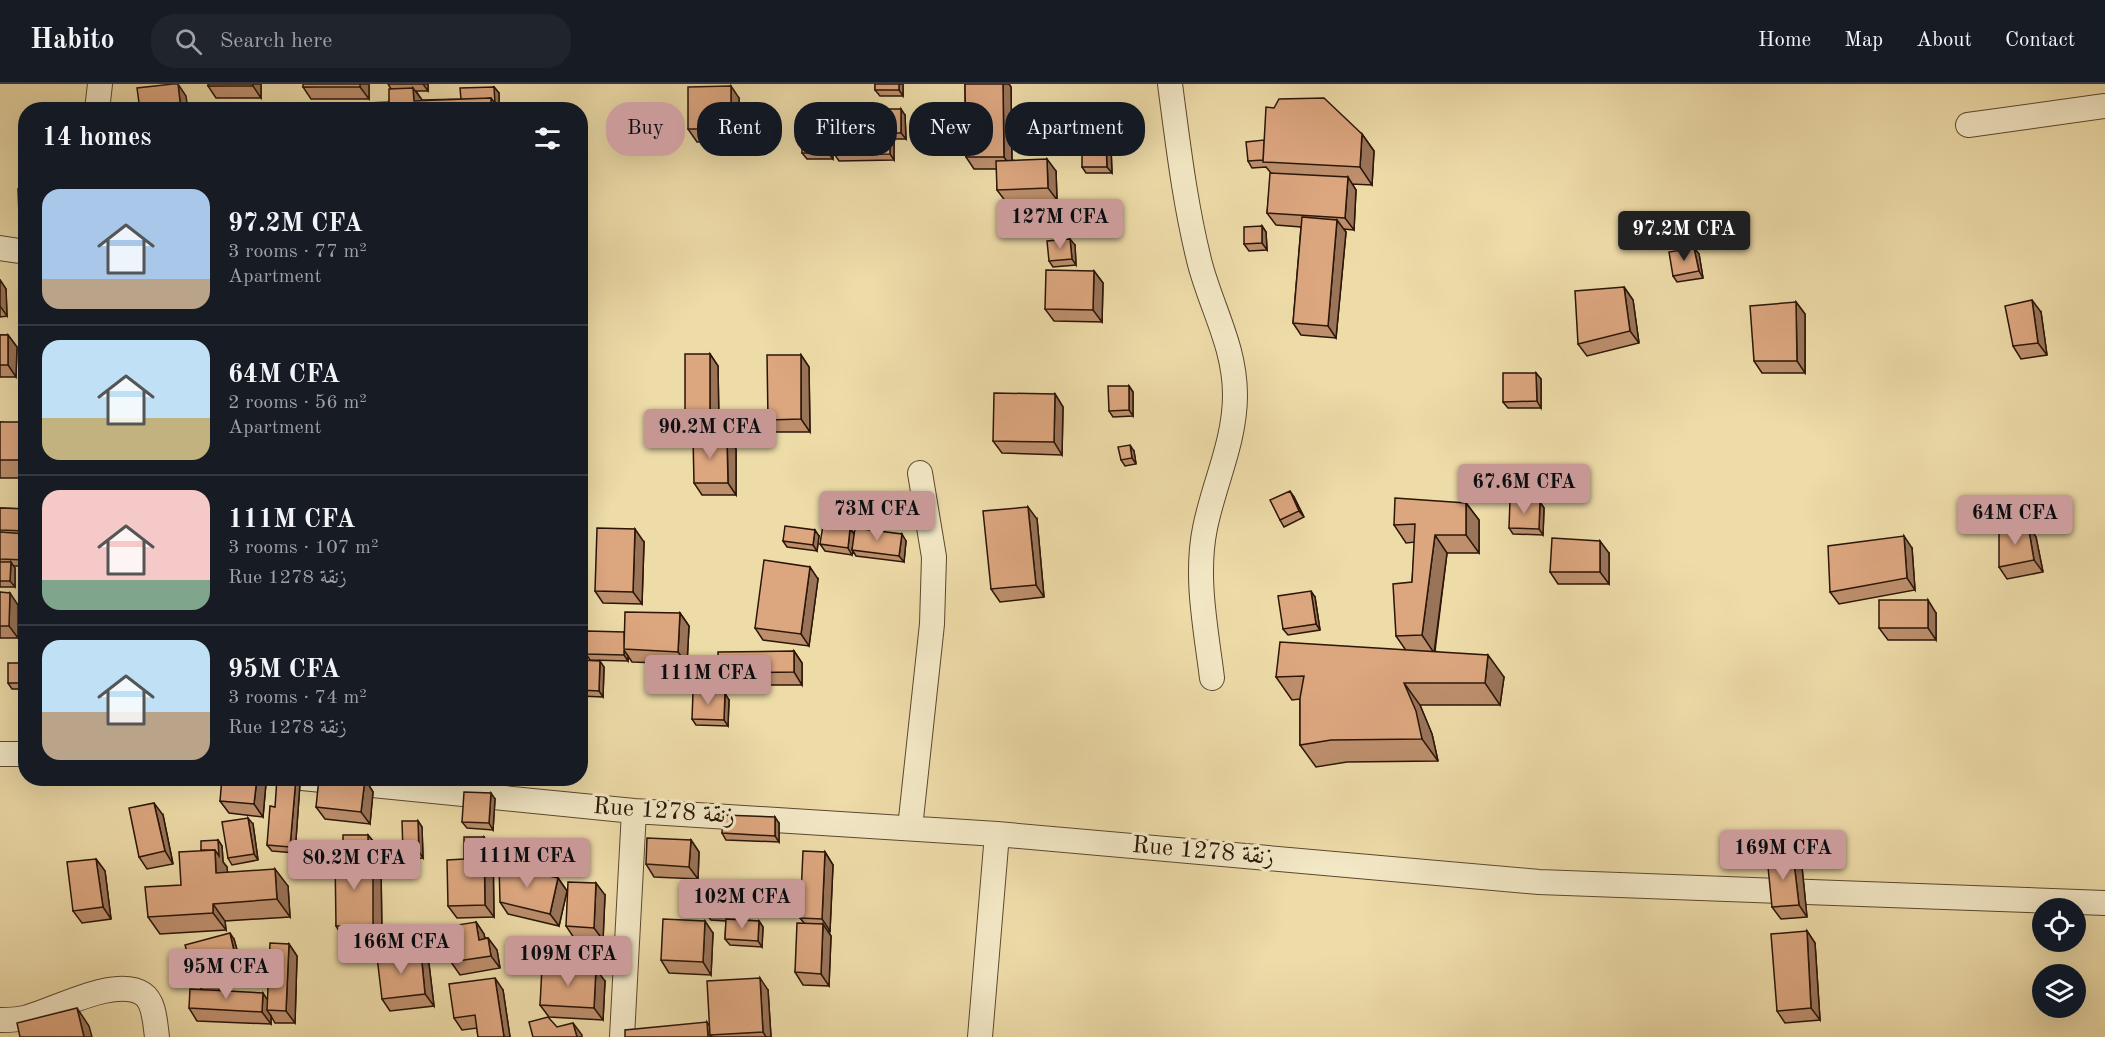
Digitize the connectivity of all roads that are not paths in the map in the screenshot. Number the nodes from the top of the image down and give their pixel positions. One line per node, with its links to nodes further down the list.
1 (100, 84): 3 (street)
2 (1170, 84): 9 (street)
3 (98, 102)
4 (2105, 106): 5 (street)
5 (1968, 125)
6 (0, 248): 7 (street)
7 (18, 251)
8 (920, 473): 12 (street)
9 (1212, 678)
10 (382, 786): 11 (street, Rue 1278 زنقة)
11 (634, 811): 12 (street, Rue 1278 زنقة); 17 (street)
12 (910, 828): 13 (street, Rue 1278 زنقة)
13 (997, 834): 14 (street, Rue 1278 زنقة); 18 (street)
14 (2105, 903)
15 (0, 1020): 16 (street)
16 (157, 1037)
17 (622, 1037)
18 (980, 1037)

